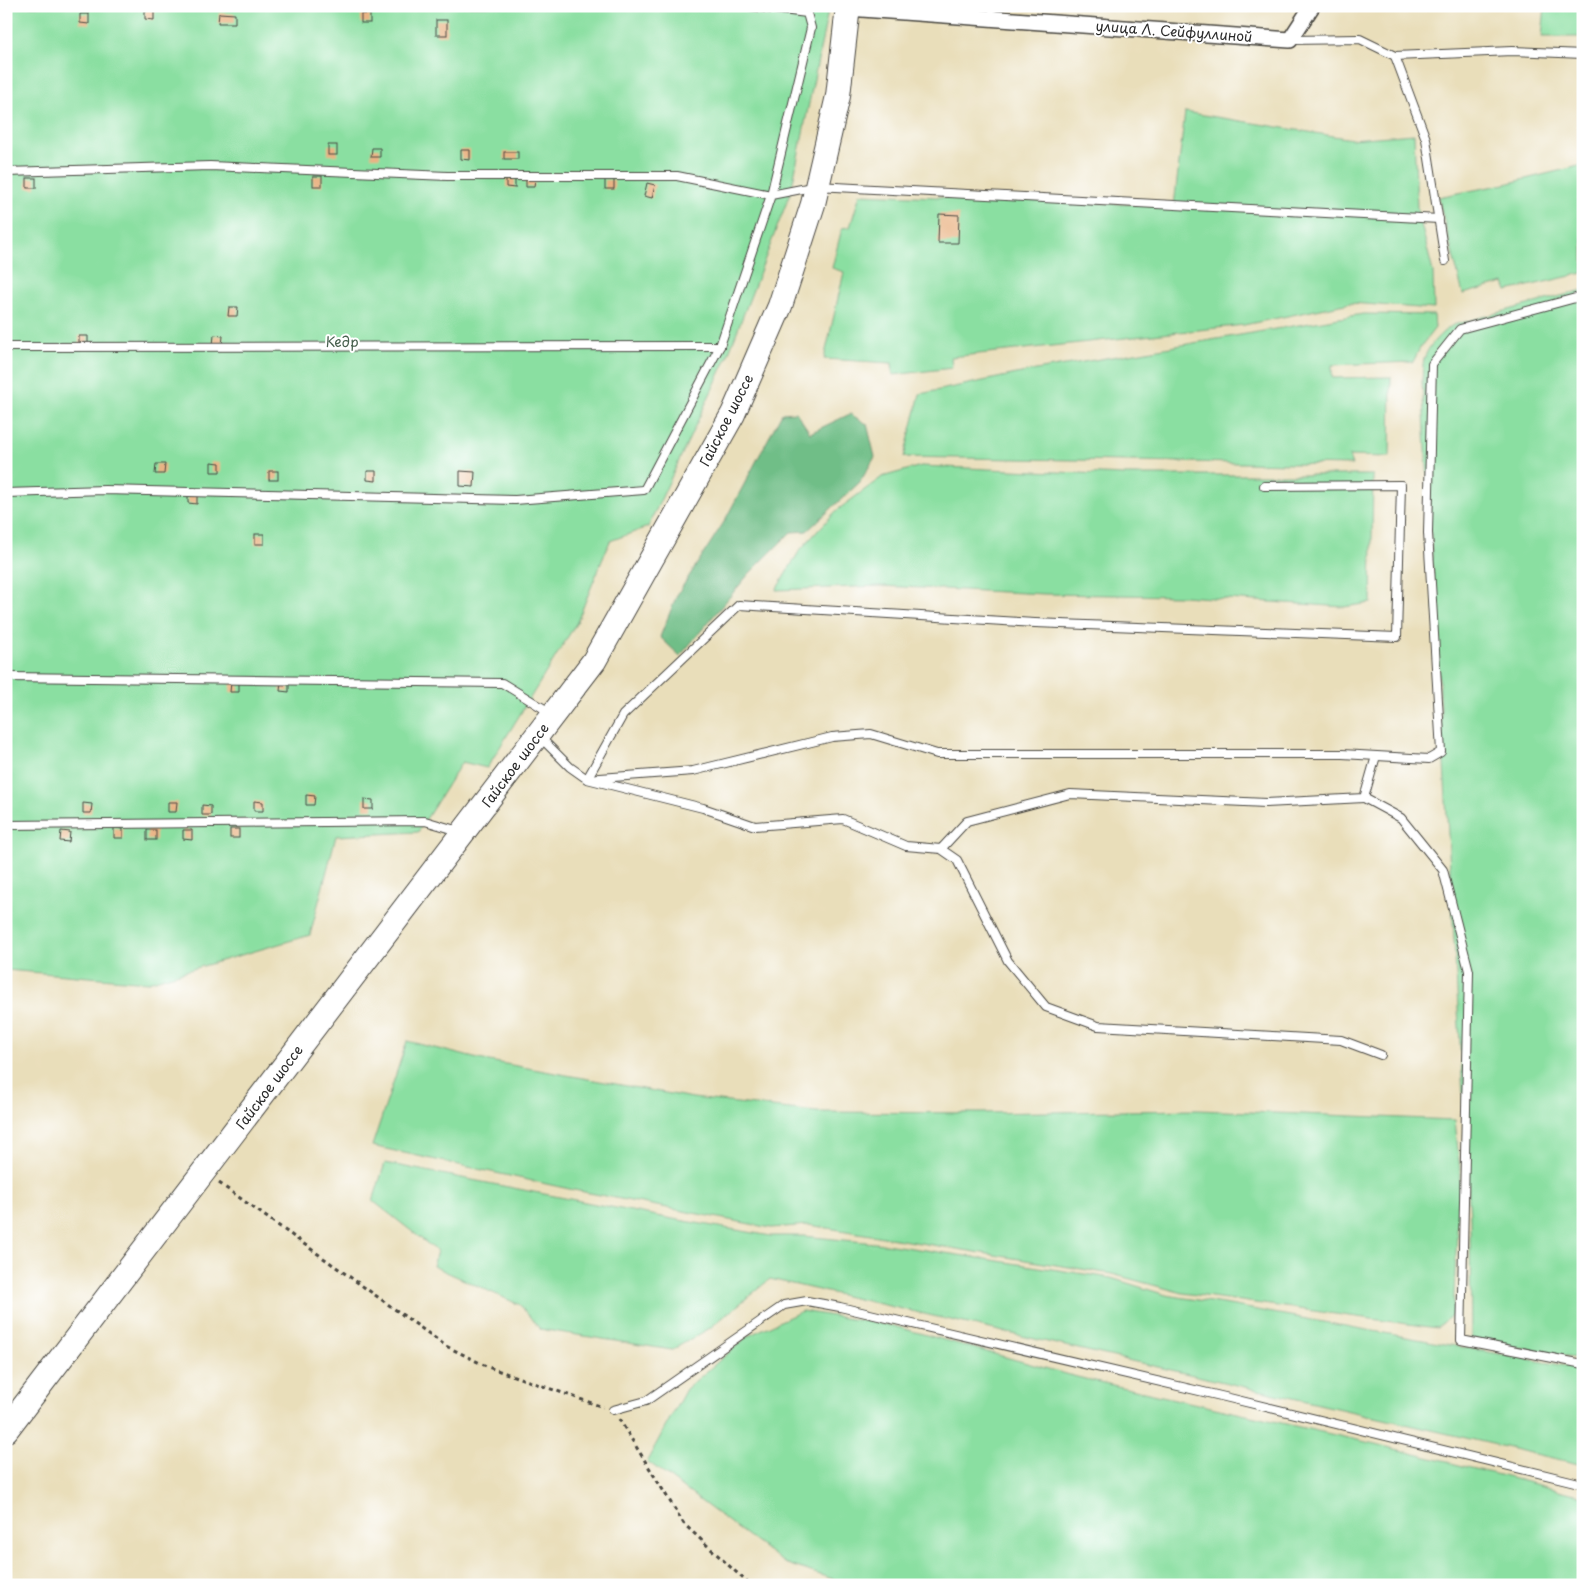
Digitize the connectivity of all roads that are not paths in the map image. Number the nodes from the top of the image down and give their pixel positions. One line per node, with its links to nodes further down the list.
1 (749, 6): 10 (lane)
2 (1312, 6): 5 (street)
3 (848, 7): 4 (street, улица Л. Сейфуллиной); 9 (main road, Гайское шоссе)
4 (1009, 13): 5 (street, улица Л. Сейфуллиной)
5 (1290, 40): 7 (lane)
6 (1583, 54): 7 (lane)
7 (1395, 56): 11 (lane)
8 (6, 172): 10 (lane)
9 (817, 186): 10 (lane); 11 (lane); 19 (main road, Гайское шоссе)
10 (771, 195): 14 (lane)
11 (1438, 219): 12 (lane)
12 (1445, 261)
13 (1583, 296): 21 (lane)
14 (720, 346): 15 (lane); 17 (lane)
15 (6, 347)
16 (1264, 486): 22 (lane)
17 (6, 492)
18 (6, 677): 19 (lane)
19 (553, 715): 20 (main road, Гайское шоссе)
20 (538, 735): 22 (lane); 25 (main road, Гайское шоссе)
21 (1376, 756): 22 (lane); 23 (lane)
22 (587, 779): 26 (lane)
23 (1364, 798): 26 (lane); 28 (lane)
24 (6, 825): 25 (lane)
25 (464, 832): 30 (main road, Гайское шоссе)
26 (941, 849): 27 (lane)
27 (1382, 1055)
28 (1583, 1364)
29 (613, 1410): 31 (lane)
30 (6, 1430)
31 (1583, 1484)

